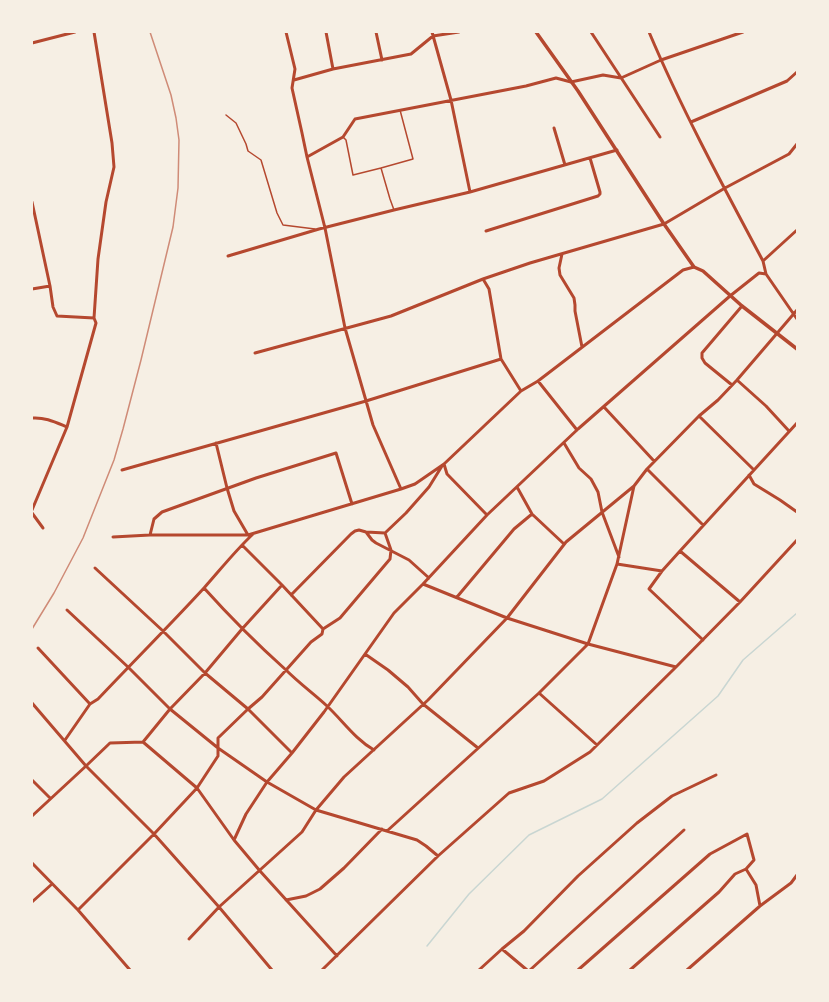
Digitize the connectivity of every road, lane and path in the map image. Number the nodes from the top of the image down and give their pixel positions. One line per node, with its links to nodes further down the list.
1 (75, 32): 13 (street)
2 (94, 32): 55 (street)
3 (286, 32): 19 (street)
4 (326, 32): 16 (street)
5 (376, 32): 14 (street)
6 (432, 32): 12 (street)
7 (459, 32): 12 (street)
8 (536, 32): 20 (street)
9 (591, 32): 18 (street)
10 (649, 32): 15 (street)
11 (743, 32): 15 (street)
12 (433, 36): 14 (street); 21 (street)
13 (32, 43)
14 (382, 60): 16 (street)
15 (661, 60): 18 (street); 24 (street)
16 (333, 69): 19 (street)
17 (797, 72): 24 (street)
18 (621, 78): 20 (street); 27 (street)
19 (294, 80): 30 (street)
20 (571, 82): 21 (street); 29 (street)
21 (451, 100): 22 (street); 35 (street)
22 (400, 110): 26 (street); 33 (lane)
23 (226, 115): 40 (lane)
24 (692, 122): 34 (street)
25 (554, 128): 32 (street)
26 (343, 137): 30 (street); 33 (lane)
27 (660, 138)
28 (797, 144): 34 (street)
29 (617, 150): 31 (street); 38 (street)
30 (307, 157): 39 (street)
31 (590, 158): 32 (street); 42 (street)
32 (565, 165): 35 (street)
33 (381, 168): 37 (lane)
34 (724, 188): 38 (street); 45 (street)
35 (470, 192): 37 (street)
36 (32, 202): 49 (street)
37 (394, 210): 39 (street)
38 (664, 224): 43 (street); 46 (street)
39 (324, 228): 40 (street); 57 (street)
40 (319, 229): 44 (street)
41 (797, 230): 45 (street)
42 (486, 231)
43 (562, 254): 48 (street); 59 (street)
44 (228, 256)
45 (763, 261): 47 (street)
46 (694, 267): 51 (street); 59 (street)
47 (766, 274): 51 (street); 54 (street)
48 (483, 279): 57 (street); 62 (street)
49 (50, 286): 50 (street); 55 (street)
50 (32, 290)
51 (730, 296): 52 (street); 68 (street)
52 (742, 306): 58 (street); 65 (street)
53 (797, 310): 54 (street)
54 (793, 314): 56 (street); 58 (street)
55 (94, 318): 72 (street)
56 (797, 319)
57 (346, 328): 61 (street); 67 (street)
58 (777, 333): 60 (street); 63 (street)
59 (582, 347): 64 (street)
60 (797, 349)
61 (255, 353)
62 (501, 359): 66 (street); 67 (street)
63 (737, 380): 65 (street); 74 (street)
64 (538, 381): 66 (street); 73 (street)
65 (732, 385): 69 (street)
66 (521, 391): 78 (street)
67 (366, 401): 75 (street); 86 (street)
68 (604, 407): 73 (street); 77 (street)
69 (699, 416): 77 (street); 81 (street)
70 (32, 418): 72 (street)
71 (797, 423): 74 (street)
72 (67, 427): 88 (street)
73 (577, 430): 76 (street)
74 (789, 431): 81 (street)
75 (216, 443): 80 (street); 85 (street)
76 (564, 443): 84 (street); 89 (street)
77 (654, 461): 79 (street)
78 (444, 464): 86 (street); 93 (street); 98 (street)
79 (647, 469): 83 (street); 94 (street)
80 (122, 470)
81 (754, 470): 82 (street)
82 (749, 475): 90 (street); 94 (street)
83 (634, 486): 89 (street); 107 (street)
84 (517, 487): 92 (street); 93 (street)
85 (227, 488): 87 (street); 99 (street); 100 (street)
86 (401, 489): 87 (street)
87 (352, 504): 97 (street)
88 (32, 510)
89 (602, 512): 103 (street); 107 (street)
90 (797, 512)
91 (32, 513): 95 (street)
92 (532, 514): 103 (street); 116 (street)
93 (487, 515): 111 (street)
94 (703, 525): 106 (street)
95 (43, 528)
96 (366, 532): 98 (street); 105 (street); 115 (street)
97 (254, 533): 100 (street); 104 (street)
98 (385, 533): 105 (street)
99 (150, 535): 100 (street); 101 (street)
100 (248, 535)
101 (112, 537)
102 (797, 540): 117 (street)
103 (564, 544): 119 (street)
104 (242, 545): 113 (street); 114 (street)
105 (391, 550): 111 (street); 121 (street)
106 (680, 551): 110 (street); 117 (street)
107 (619, 557): 108 (street)
108 (617, 564): 110 (street); 124 (street)
109 (94, 568): 122 (street)
110 (662, 571): 123 (street)
111 (428, 578): 112 (street)
112 (423, 584): 116 (street); 126 (street)
113 (282, 585): 115 (street); 120 (street)
114 (204, 588): 120 (street); 122 (street)
115 (291, 595): 121 (street)
116 (457, 596): 119 (street)
117 (740, 602): 123 (street)
118 (67, 610): 127 (street)
119 (507, 618): 124 (street); 134 (street)
120 (242, 629): 129 (street); 130 (street)
121 (323, 629): 129 (street)
122 (163, 631): 127 (street); 130 (street)
123 (703, 640): 128 (street)
124 (588, 644): 128 (street); 131 (street)
125 (38, 648): 133 (street)
126 (365, 654): 134 (street); 135 (street)
127 (128, 667): 133 (street); 136 (street)
128 (676, 667): 140 (street)
129 (286, 671): 135 (street); 137 (street)
130 (205, 673): 136 (street); 137 (street)
131 (539, 693): 140 (street); 142 (street)
132 (32, 703): 138 (street)
133 (90, 704): 138 (street)
134 (423, 704): 142 (street); 143 (street)
135 (328, 707): 143 (street); 144 (street)
136 (170, 708): 139 (street); 141 (street)
137 (248, 708): 141 (street); 144 (street)
138 (65, 740): 145 (street)
139 (143, 742): 145 (street); 149 (street)
140 (597, 745): 158 (street)
141 (218, 748): 148 (street); 149 (street)
142 (478, 748): 155 (street)
143 (374, 750): 151 (street)
144 (292, 753): 148 (street)
145 (86, 766): 150 (street); 156 (street)
146 (716, 775): 170 (street)
147 (32, 780): 150 (street)
148 (267, 782): 151 (street); 157 (street)
149 (197, 788): 156 (street); 157 (street)
150 (50, 798): 152 (street)
151 (316, 810): 153 (street); 161 (street)
152 (32, 816)
153 (382, 829): 155 (street); 164 (street)
154 (684, 830): 177 (street)
155 (387, 831): 158 (street)
156 (154, 834): 167 (street); 168 (street)
157 (234, 840): 161 (street)
158 (438, 856): 171 (street)
159 (32, 863): 163 (street)
160 (746, 869): 166 (street); 178 (street); 179 (street)
161 (260, 871): 164 (street); 167 (street)
162 (797, 875): 166 (street)
163 (52, 884): 165 (street); 168 (street)
164 (285, 900): 171 (street)
165 (32, 902)
166 (760, 906): 180 (street)
167 (219, 907): 169 (street); 173 (street)
168 (78, 910): 172 (street)
169 (189, 939)
170 (502, 949): 175 (street); 176 (street)
171 (337, 956): 174 (street)
172 (129, 969)
173 (272, 970)
174 (322, 970)
175 (479, 970)
176 (527, 970)
177 (530, 970)
178 (578, 970)
179 (630, 970)
180 (687, 970)

